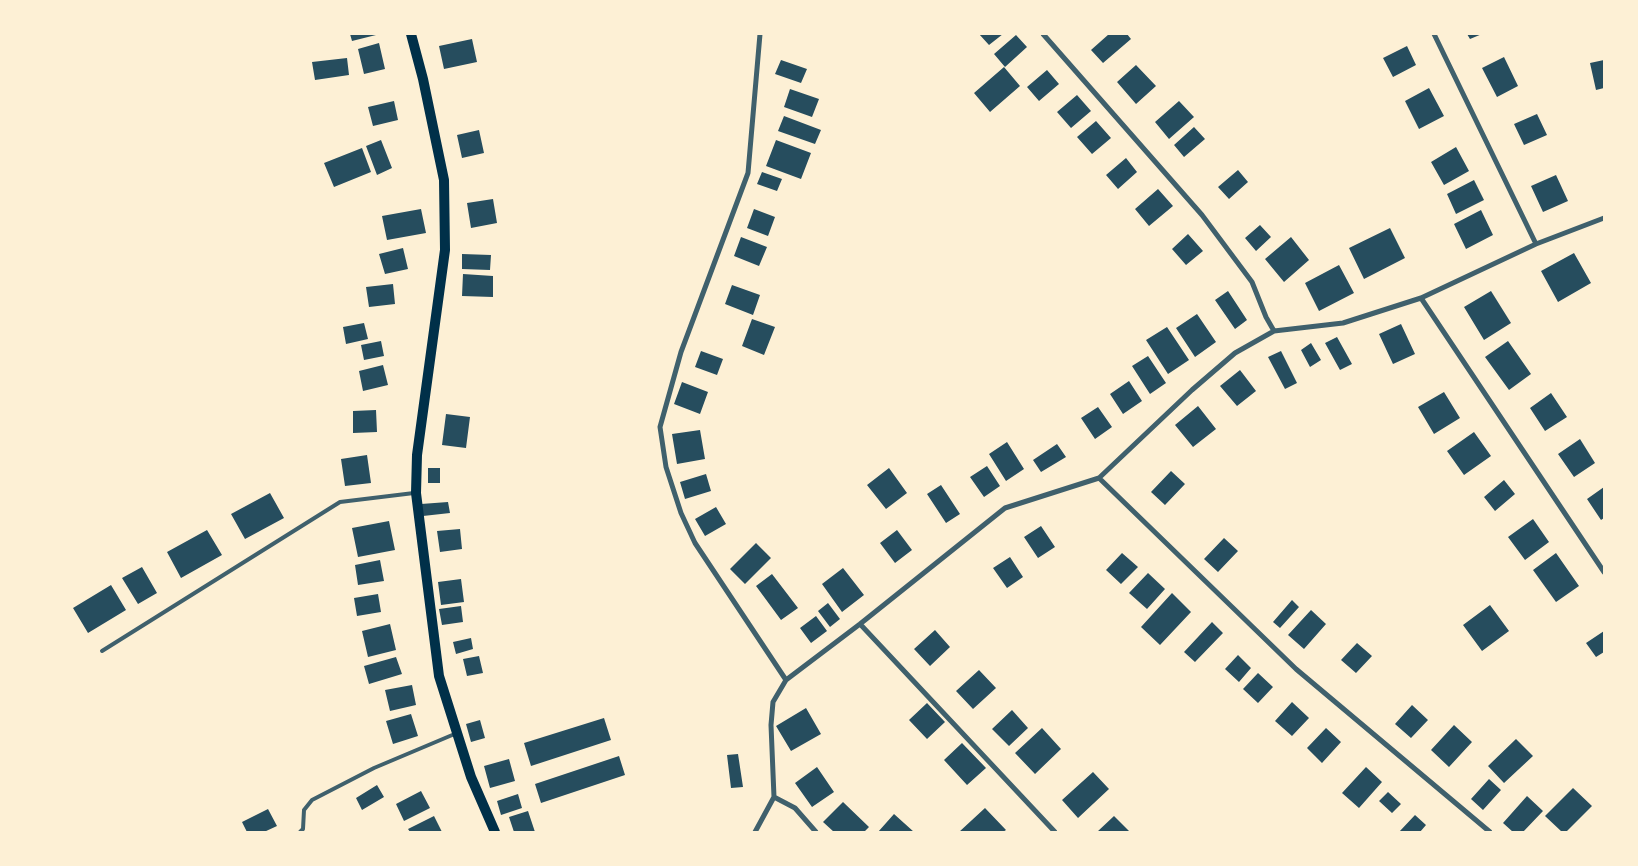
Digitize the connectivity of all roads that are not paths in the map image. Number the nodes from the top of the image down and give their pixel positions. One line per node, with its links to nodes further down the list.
1 (411, 34): 10 (main road)
2 (760, 34): 14 (street)
3 (1043, 34): 8 (street)
4 (1434, 34): 6 (street)
5 (1604, 218): 6 (street)
6 (1536, 244): 7 (street)
7 (1420, 298): 8 (street); 11 (street)
8 (1274, 331): 9 (street)
9 (1099, 478): 12 (street); 22 (street)
10 (416, 493): 13 (lane); 15 (main road)
11 (1604, 572)
12 (860, 624): 14 (street); 21 (street)
13 (102, 650)
14 (786, 680): 16 (street)
15 (457, 733): 17 (lane); 18 (main road)
16 (774, 796): 19 (street); 20 (street)
17 (300, 832)
18 (495, 832)
19 (755, 832)
20 (816, 832)
21 (1055, 832)
22 (1490, 832)

